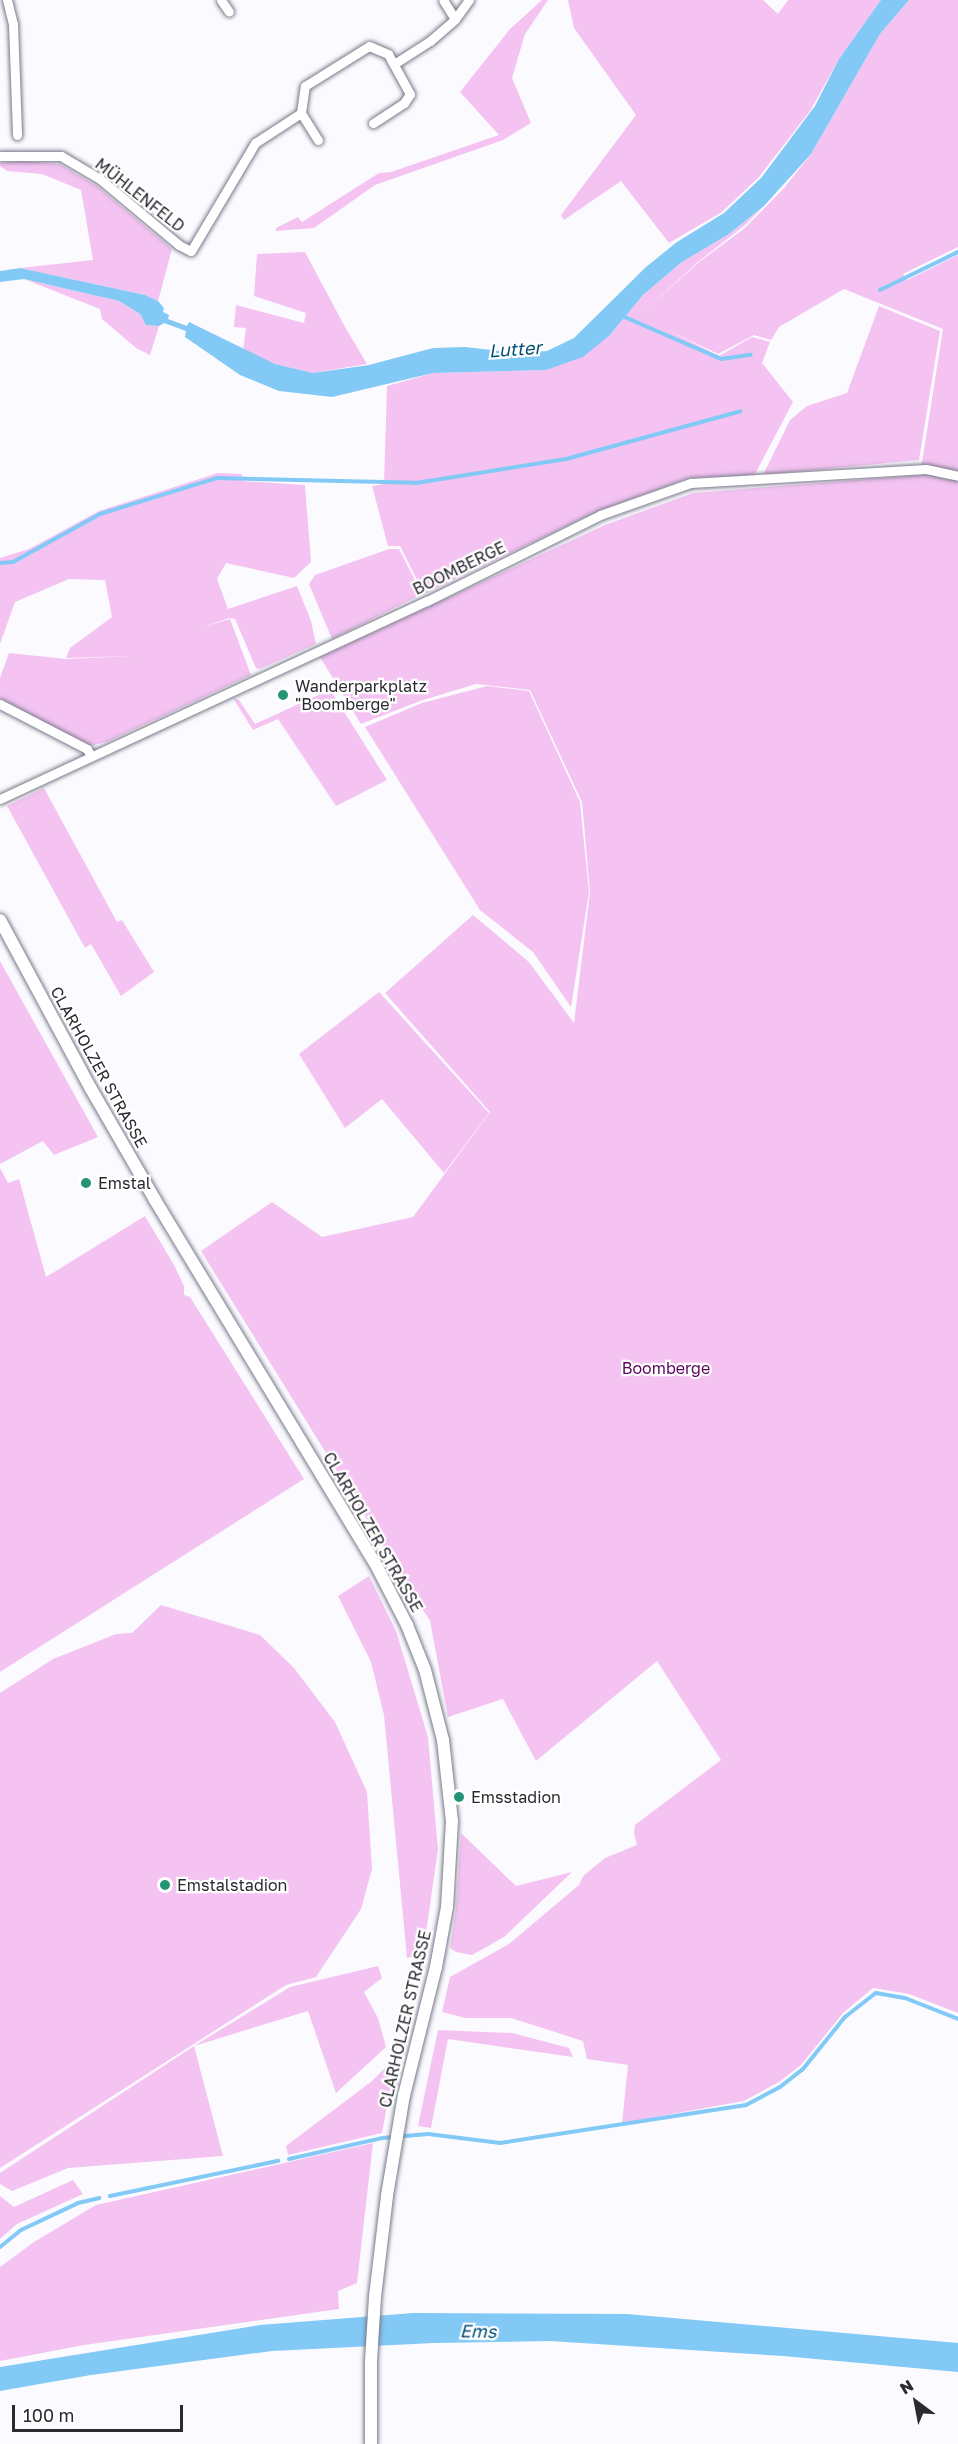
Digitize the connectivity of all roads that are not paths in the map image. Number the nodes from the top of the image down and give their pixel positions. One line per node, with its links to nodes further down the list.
1 (7, 0): 10 (street)
2 (220, 0): 5 (street)
3 (443, 0): 6 (street)
4 (469, 0): 6 (street)
5 (229, 12)
6 (455, 19): 7 (street)
7 (394, 64): 8 (street); 9 (street)
8 (301, 113): 11 (street); 12 (street, MÜHLENFELD)
9 (373, 123)
10 (17, 135)
11 (318, 140)
12 (0, 156)
13 (958, 476): 15 (street, BOOMBERGE)
14 (0, 704): 15 (street)
15 (91, 756): 16 (street, BOOMBERGE)
16 (0, 799)
17 (0, 920): 18 (street, CLARHOLZER STRASSE)
18 (371, 2444)

